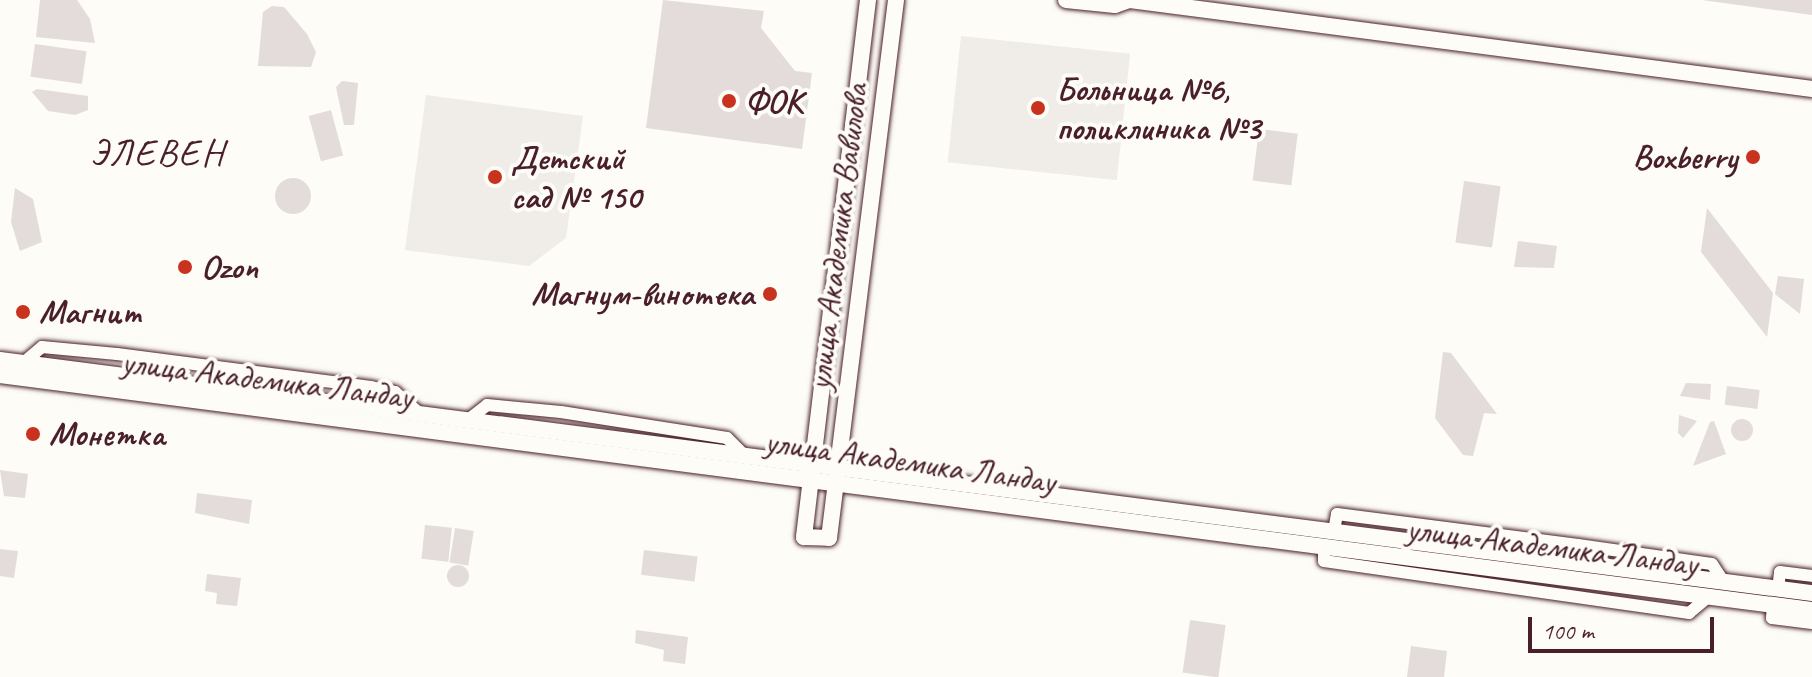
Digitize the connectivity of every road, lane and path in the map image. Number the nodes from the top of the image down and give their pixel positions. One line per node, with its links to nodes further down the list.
1 (868, 0): 8 (street, улица Академика Вавилова)
2 (896, 0): 9 (street, улица Академика Вавилова)
3 (1066, 0): 4 (street)
4 (1129, 0): 5 (street)
5 (1812, 89)
6 (0, 360): 8 (street, улица Академика Ландау)
7 (0, 375): 8 (street, улица Академика Ландау)
8 (812, 471): 9 (street, улица Академика Ландау); 9 (street, улица Академика Вавилова)
9 (837, 474): 12 (street, улица Академика Ландау); 12 (street, улица Академика Ландау)
10 (1812, 576): 12 (street)
11 (1812, 593): 12 (street, улица Академика Ландау)
12 (1775, 604): 13 (street, улица Академика Ландау)
13 (1811, 619)

